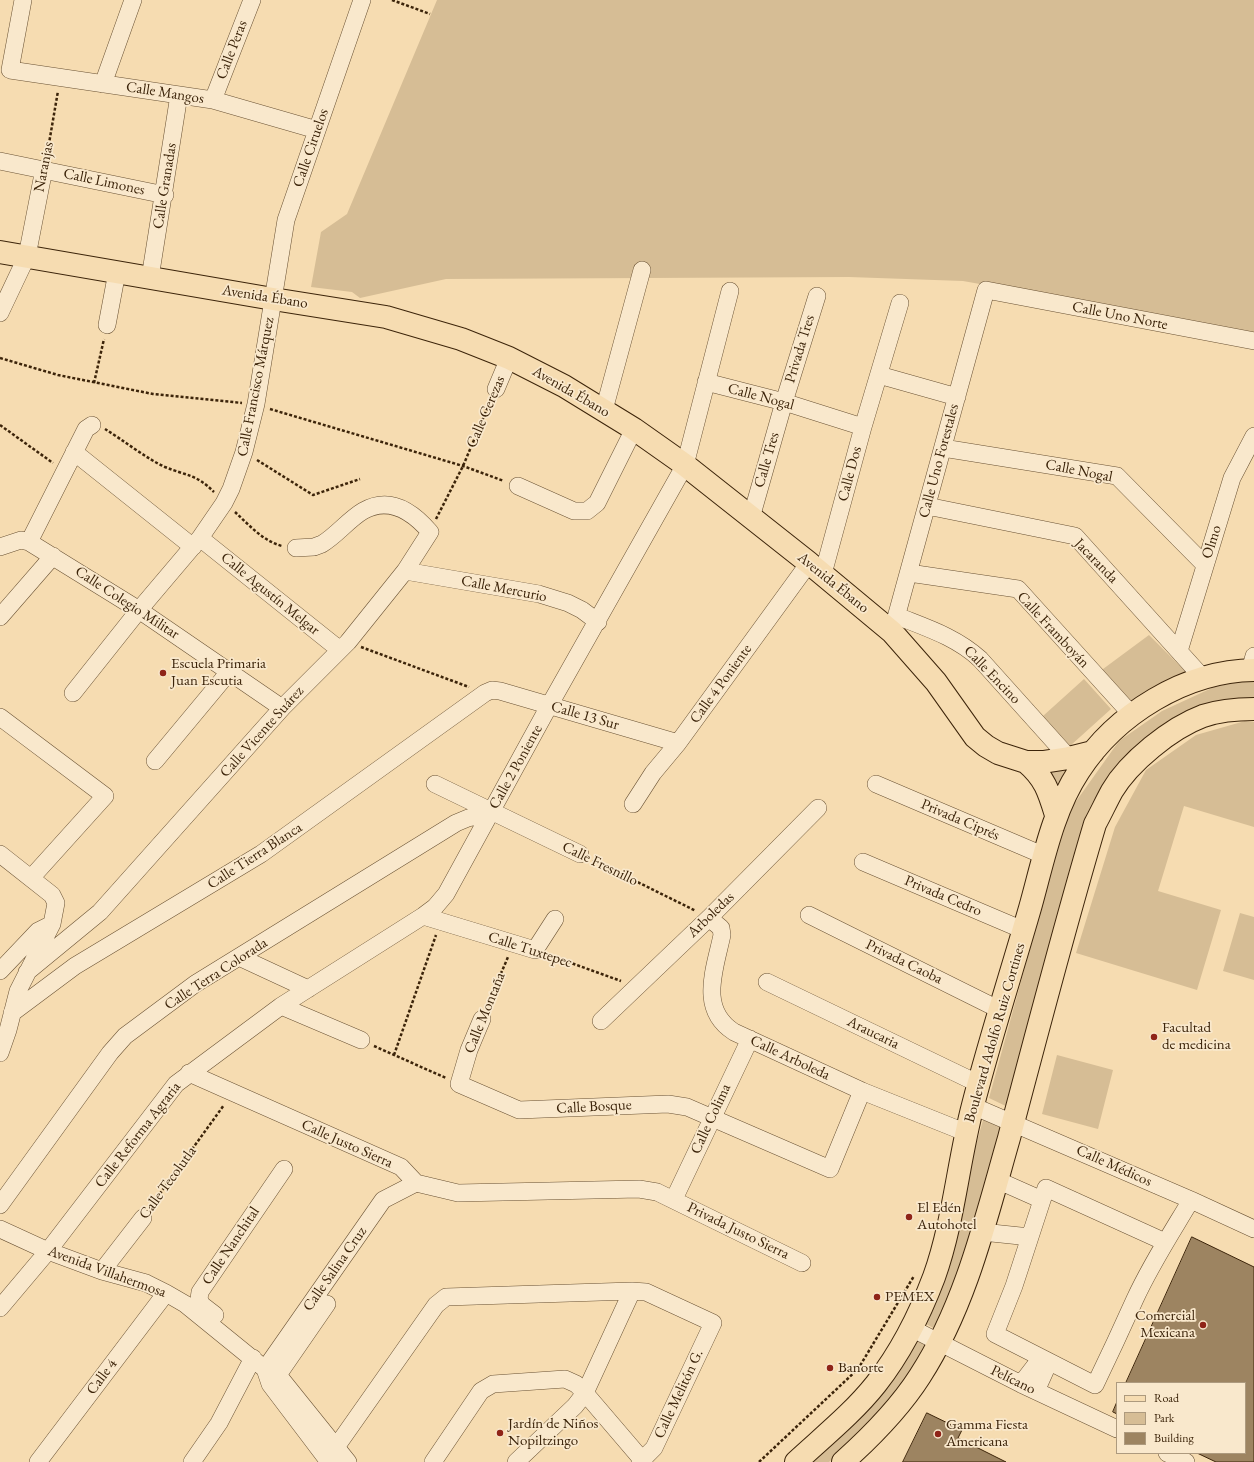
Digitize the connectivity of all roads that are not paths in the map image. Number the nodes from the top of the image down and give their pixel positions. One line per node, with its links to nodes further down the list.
1 (23, 0): 5 (street, Calle Mangos)
2 (133, 0): 5 (street)
3 (252, 0): 7 (street, Calle Peras)
4 (362, 0): 8 (street, Calle Ciruelos)
5 (103, 84): 6 (street, Calle Mangos)
6 (179, 95): 7 (street, Calle Mangos); 11 (street, Calle Granadas)
7 (213, 100): 8 (street, Calle Mangos)
8 (317, 130): 20 (street, Calle Ciruelos)
9 (0, 161): 10 (street, Calle Limones)
10 (44, 169): 11 (street, Calle Limones); 13 (street, Naranjas)
11 (165, 195): 16 (street, Calle Granadas)
12 (0, 252): 13 (main road, Avenida Ébano)
13 (27, 256): 15 (main road, Avenida Ébano); 22 (street, Naranjas)
14 (642, 270): 31 (street)
15 (117, 272): 16 (main road, Avenida Ébano); 23 (street)
16 (150, 278): 20 (main road, Avenida Ébano)
17 (986, 290): 24 (street, Calle Uno Norte); 29 (street, Calle Uno Forestales)
18 (730, 291): 27 (street, Calle 2 Poniente)
19 (817, 296): 30 (street, Privada Tres)
20 (273, 299): 25 (main road, Avenida Ébano); 43 (street, Calle Francisco Márquez)
21 (900, 303): 26 (street, Calle Dos)
22 (0, 313)
23 (107, 325)
24 (1254, 341)
25 (509, 358): 28 (street, Calle Cerezas); 31 (main road, Avenida Ébano)
26 (879, 375): 29 (street); 33 (street, Calle Dos)
27 (706, 382): 30 (street, Calle Nogal); 38 (street, Calle 2 Poniente)
28 (496, 389)
29 (957, 397): 36 (street, Calle Uno Forestales)
30 (784, 402): 33 (street, Calle Nogal); 41 (street, Calle Tres)
31 (604, 410): 34 (main road, Avenida Ébano)
32 (92, 425): 37 (street)
33 (862, 427): 48 (street, Calle Dos)
34 (634, 429): 38 (main road, Avenida Ébano); 39 (street)
35 (1254, 436): 47 (street, Olmo)
36 (943, 448): 40 (street, Calle Uno Forestales); 47 (street, Calle Nogal)
37 (74, 452): 42 (street); 43 (street, Calle Agustín Melgar)
38 (685, 466): 41 (main road, Avenida Ébano); 53 (street, Calle 2 Poniente)
39 (518, 486)
40 (927, 506): 50 (street, Calle Uno Forestales); 56 (street, Jacaranda)
41 (751, 518): 48 (main road, Avenida Ébano)
42 (29, 542): 44 (street); 46 (street, Calle Colegio Militar)
43 (197, 543): 51 (street, Calle Francisco Márquez); 55 (street, Calle Agustín Melgar)
44 (0, 547)
45 (296, 548): 49 (street, Calle Vicente Suárez)
46 (53, 556): 51 (street, Calle Colegio Militar); 52 (street)
47 (1204, 564): 56 (street, Olmo)
48 (816, 568): 54 (main road, Avenida Ébano); 67 (street, Calle 4 Poniente)
49 (405, 571): 53 (street, Calle Mercurio); 55 (street, Calle Vicente Suárez)
50 (908, 573): 54 (street, Calle Uno Forestales); 65 (street, Calle Framboyán)
51 (139, 610): 58 (street, Calle Colegio Militar); 61 (street, Calle Francisco Márquez)
52 (0, 617)
53 (598, 622): 62 (street, Calle 2 Poniente)
54 (895, 624): 69 (street, Calle Encino); 71 (main road, Avenida Ébano)
55 (344, 646): 63 (street, Calle Vicente Suárez)
56 (1179, 651): 59 (street, Jacaranda)
57 (1253, 665): 59 (main road, Boulevard Adolfo Ruiz Cortines)
58 (229, 672): 63 (street, Calle Colegio Militar); 70 (street)
59 (1203, 678): 65 (main road, Boulevard Adolfo Ruiz Cortines)
60 (488, 692): 62 (street, Calle 13 Sur); 96 (street, Calle Tierra Blanca)
61 (73, 693)
62 (549, 706): 67 (street, Calle 13 Sur); 76 (street, Calle 2 Poniente)
63 (282, 708): 91 (street, Calle Vicente Suárez)
64 (1254, 708): 108 (main road)
65 (1132, 715): 68 (main road, Boulevard Adolfo Ruiz Cortines)
66 (0, 718): 82 (street)
67 (678, 743): 74 (street, Calle 4 Poniente)
68 (1093, 752): 69 (main road, Avenida Ébano); 77 (main road, Boulevard Adolfo Ruiz Cortines)
69 (1069, 758): 71 (main road, Avenida Ébano)
70 (155, 761)
71 (1026, 762): 77 (main road, Avenida Ébano)
72 (435, 784): 76 (street)
73 (876, 784): 80 (street, Privada Ciprés)
74 (633, 804)
75 (818, 808): 85 (street, Arboledas)
76 (491, 813): 79 (street, Calle Fresnillo); 84 (street, Calle 2 Poniente); 89 (street, Calle Terra Colorada)
77 (1056, 815): 80 (main road, Boulevard Adolfo Ruiz Cortines)
78 (0, 854): 82 (street)
79 (580, 854)
80 (1045, 856): 88 (main road, Boulevard Adolfo Ruiz Cortines)
81 (863, 862): 88 (street, Privada Cedro)
82 (31, 878): 87 (street)
83 (809, 915): 95 (street, Privada Caoba)
84 (423, 916): 86 (street, Calle Tuxtepec); 93 (street, Calle 2 Poniente)
85 (709, 918): 98 (street, Arboledas); 99 (street, Calle Arboleda)
86 (555, 919)
87 (52, 924): 90 (street); 91 (street)
88 (1023, 930): 95 (main road, Boulevard Adolfo Ruiz Cortines)
89 (239, 957): 93 (street); 116 (street, Calle Terra Colorada)
90 (0, 971)
91 (28, 972): 96 (street)
92 (767, 982): 104 (street, Araucaria)
93 (308, 989): 94 (street, Calle 2 Poniente)
94 (281, 1006): 100 (street); 102 (street, Calle Reforma Agraria)
95 (1000, 1010): 104 (main road, Boulevard Adolfo Ruiz Cortines)
96 (12, 1013): 101 (street)
97 (482, 1020): 103 (street, Calle Montaña)
98 (601, 1021)
99 (750, 1039): 105 (street, Calle Arboleda); 107 (street, Calle Colima)
100 (361, 1040)
101 (0, 1053)
102 (189, 1073): 112 (street, Calle Justo Sierra); 123 (street, Calle Reforma Agraria)
103 (459, 1084): 107 (street, Calle Bosque)
104 (979, 1084): 106 (main road, Boulevard Adolfo Ruiz Cortines)
105 (862, 1091): 107 (street, Calle Bosque); 109 (street, Calle Arboleda)
106 (973, 1106): 108 (street, Calle Médicos); 109 (main road, Boulevard Adolfo Ruiz Cortines)
107 (712, 1116): 113 (street, Calle Colima)
108 (1013, 1122): 111 (main road); 115 (street, Calle Médicos)
109 (967, 1133): 130 (main road, Boulevard Adolfo Ruiz Cortines)
110 (284, 1169): 131 (street, Calle Nanchital)
111 (997, 1180): 114 (street); 120 (main road)
112 (416, 1183): 113 (street); 134 (street, Calle Salina Cruz)
113 (674, 1199): 124 (street, Privada Justo Sierra)
114 (1042, 1200): 121 (street); 122 (street)
115 (1191, 1200): 119 (street, Calle Médicos); 122 (street)
116 (0, 1204)
117 (143, 1218): 125 (street, Calle Tecolutla)
118 (0, 1229): 123 (street, Avenida Villahermosa)
119 (1254, 1229)
120 (982, 1232): 121 (street); 132 (main road)
121 (1030, 1237): 133 (street)
122 (1165, 1242): 133 (street)
123 (48, 1251): 125 (street, Avenida Villahermosa); 129 (street, Calle Reforma Agraria)
124 (802, 1263)
125 (102, 1272): 127 (street, Avenida Villahermosa)
126 (632, 1290): 137 (street); 140 (street); 141 (street, Calle Melitón G.)
127 (166, 1292): 131 (street, Avenida Villahermosa); 142 (street, Calle 4)
128 (327, 1304): 134 (street, Calle Salina Cruz)
129 (0, 1308)
130 (911, 1328): 132 (street, Pelícano); 147 (main road, Boulevard Adolfo Ruiz Cortines)
131 (231, 1340): 134 (street, Avenida Villahermosa)
132 (939, 1343): 135 (street, Pelícano); 148 (main road)
133 (1045, 1360): 135 (street); 136 (street)
134 (265, 1367): 140 (street, Avenida Villahermosa); 143 (street)
135 (1021, 1384): 136 (street, Pelícano)
136 (1036, 1391): 138 (street, Pelícano)
137 (585, 1393): 141 (street); 145 (street); 146 (street)
138 (1116, 1429)
139 (1169, 1454): 149 (street)
140 (331, 1456): 144 (street, Avenida Villahermosa)
141 (642, 1461)
142 (38, 1462)
143 (192, 1462)
144 (348, 1462)
145 (433, 1462)
146 (516, 1462)
147 (796, 1462)
148 (843, 1462)
149 (1186, 1462)

